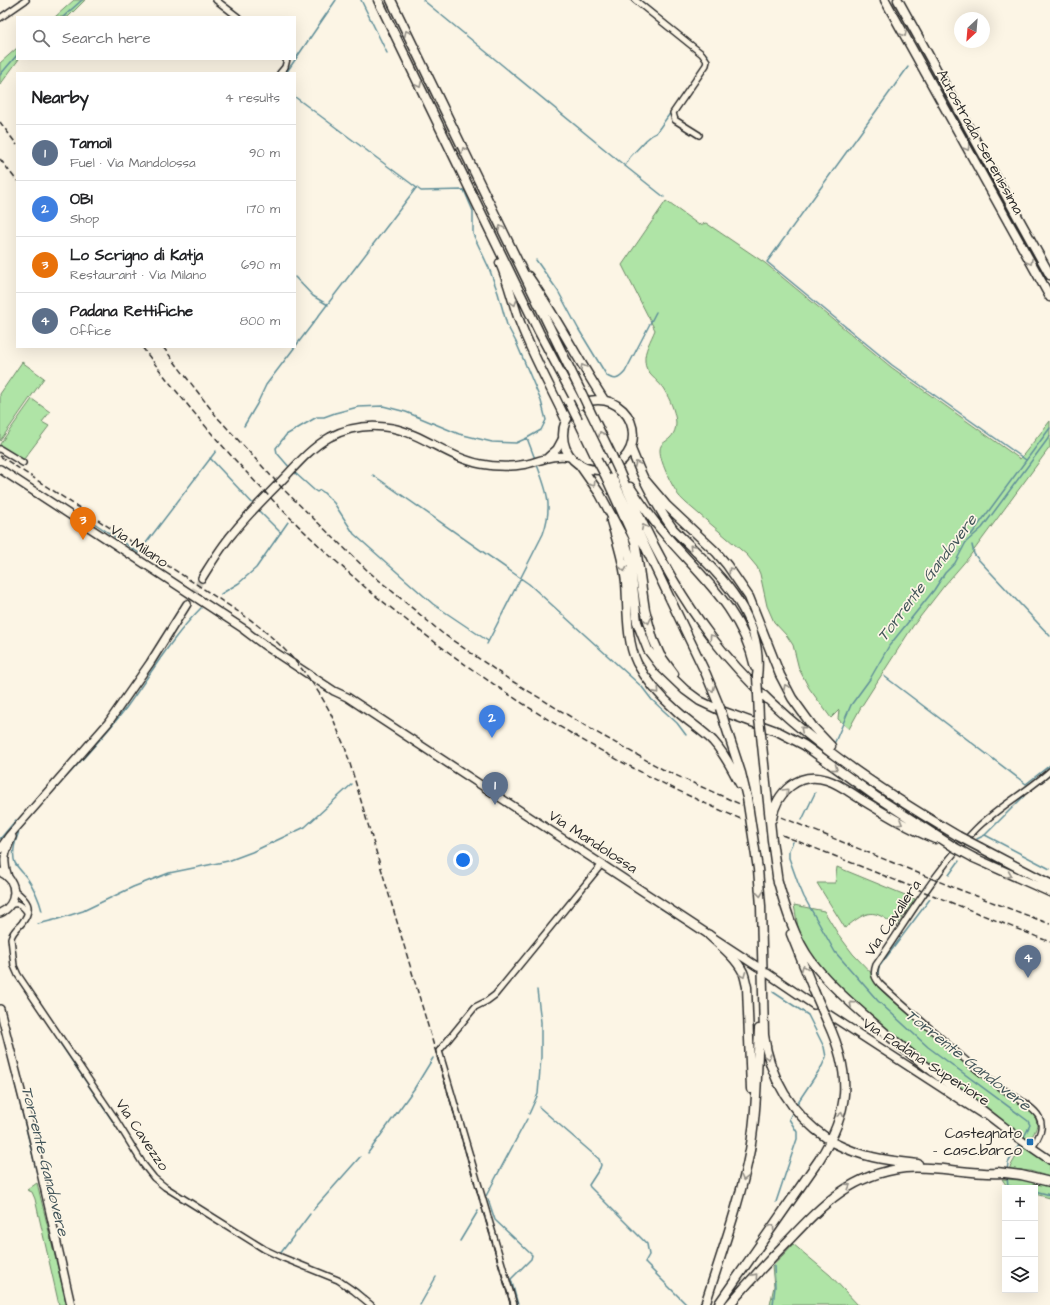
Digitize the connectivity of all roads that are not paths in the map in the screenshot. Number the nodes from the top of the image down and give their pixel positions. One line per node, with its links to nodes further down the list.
1 (26, 0): 9 (street)
2 (216, 0): 8 (street)
3 (378, 0): 13 (highway, one-way to 13)
4 (391, 0): 14 (highway, one-way to 4)
5 (635, 0): 12 (street)
6 (886, 0): 16 (highway, Autostrada Serenissima, one-way to 16)
7 (898, 0): 15 (highway, Autostrada Serenissima)
8 (237, 16)
9 (0, 18)
10 (287, 60): 11 (street)
11 (281, 72)
12 (699, 135)
13 (476, 201): 18 (highway, one-way to 18); 28 (highway)
14 (514, 256): 17 (highway, one-way to 14); 27 (highway, one-way to 14, bridge)
15 (1050, 275)
16 (1050, 297)
17 (604, 400): 18 (highway); 21 (highway)
18 (566, 420): 19 (highway)
19 (563, 438): 22 (main road); 23 (highway)
20 (0, 449): 24 (street)
21 (631, 449): 25 (highway); 29 (highway, one-way to 21)
22 (548, 457): 23 (main road); 31 (main road)
23 (571, 457): 25 (highway)
24 (23, 463)
25 (579, 464): 30 (highway, one-way to 30)
26 (0, 469): 35 (main road, Via Milano)
27 (619, 472): 33 (highway); 37 (highway, one-way to 27)
28 (608, 476): 34 (highway, one-way to 34); 38 (highway, one-way to 38, bridge)
29 (645, 480): 33 (highway, one-way to 29); 37 (highway, one-way to 29)
30 (606, 505): 34 (highway); 38 (highway, one-way to 38)
31 (202, 578)
32 (187, 604): 39 (main road)
33 (757, 677): 40 (highway, bridge)
34 (710, 705): 41 (highway, one-way to 41)
35 (413, 741): 43 (main road, Via Mandolossa)
36 (1050, 771): 61 (street, Via Cavallera)
37 (868, 778): 47 (highway, bridge)
38 (747, 798): 54 (highway, one-way to 54)
39 (18, 827): 42 (main road); 45 (main road)
40 (772, 840): 41 (highway, one-way to 41); 46 (highway)
41 (954, 847): 49 (highway, one-way to 49, bridge)
42 (0, 849)
43 (602, 864): 53 (main road, Via Mandolossa); 70 (street)
44 (0, 872): 45 (main road)
45 (8, 877): 48 (main road)
46 (777, 878): 62 (highway, one-way to 46); 72 (highway, one-way to 46, bridge)
47 (1050, 884)
48 (14, 890): 50 (main road); 51 (street)
49 (1050, 892)
50 (10, 906): 51 (street); 52 (main road)
51 (27, 912): 69 (street, Via Cavezzo)
52 (0, 913)
53 (709, 935): 55 (main road, Via Mandolossa); 63 (highway, one-way to 63)
54 (763, 948): 63 (highway); 66 (highway, one-way to 66)
55 (758, 967)
56 (767, 973): 57 (main road)
57 (814, 1004)
58 (0, 1009): 68 (main road)
59 (828, 1014): 62 (main road, Via Padana Superiore)
60 (1045, 1118): 61 (street)
61 (1041, 1123): 64 (street)
62 (1013, 1134): 64 (main road, Via Padana Superiore)
63 (750, 1148): 71 (highway, one-way to 71)
64 (1032, 1148): 65 (main road, Via Padana Superiore)
65 (1050, 1160)
66 (1002, 1173): 67 (highway); 73 (highway, one-way to 66)
67 (1050, 1182)
68 (71, 1305)
69 (371, 1305)
70 (514, 1305)
71 (705, 1305)
72 (718, 1305)
73 (729, 1305)

